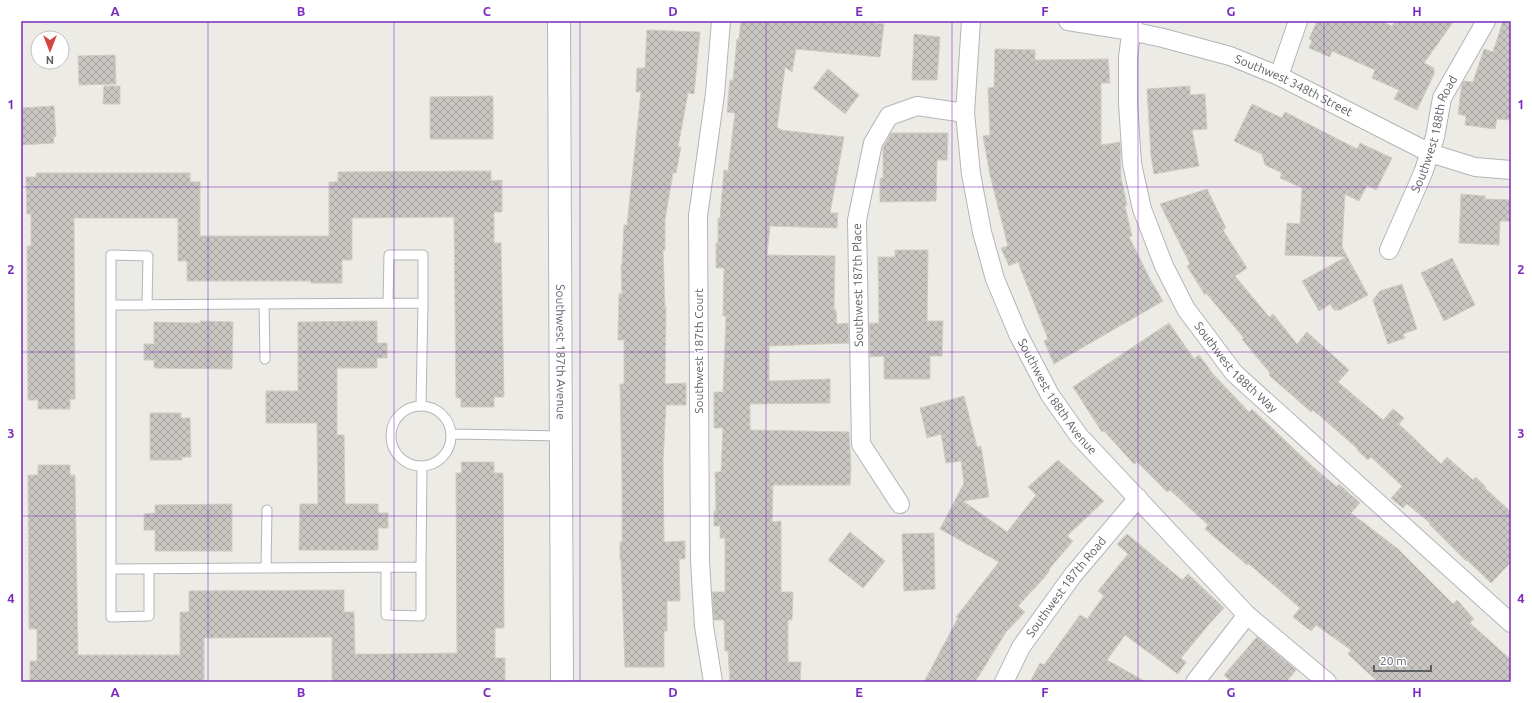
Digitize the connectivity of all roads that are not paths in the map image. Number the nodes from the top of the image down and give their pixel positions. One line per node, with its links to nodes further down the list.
1 (559, 21): 21 (street, Southwest 187th Avenue)
2 (721, 21): 34 (street, Southwest 187th Court)
3 (971, 21): 9 (street, Southwest 188th Avenue)
4 (1068, 21): 7 (street, Southwest 348th Street)
5 (1298, 21): 8 (street)
6 (1486, 21): 10 (street, Southwest 188th Road)
7 (1132, 26): 8 (street, Southwest 348th Street); 32 (street, Southwest 188th Way)
8 (1279, 76): 10 (street, Southwest 348th Street)
9 (965, 113): 23 (street, Southwest 188th Avenue); 24 (street, Southwest 187th Place)
10 (1430, 153): 11 (street, Southwest 348th Street); 12 (street, Southwest 188th Road)
11 (1511, 170)
12 (1389, 250)
13 (264, 304): 14 (lane); 17 (lane); 18 (lane)
14 (388, 304): 15 (lane); 15 (lane)
15 (422, 304): 19 (lane)
16 (111, 305): 17 (lane); 17 (lane); 29 (lane)
17 (147, 305)
18 (265, 359)
19 (421, 405): 20 (lane); 22 (lane)
20 (452, 434): 21 (lane); 22 (lane)
21 (561, 436): 33 (street, Southwest 187th Avenue)
22 (422, 466): 27 (lane)
23 (1138, 498): 31 (street, Southwest 188th Avenue); 35 (street, Southwest 187th Road)
24 (900, 504)
25 (267, 510): 28 (lane)
26 (386, 567): 27 (lane); 27 (lane); 28 (lane)
27 (421, 567)
28 (266, 568): 30 (lane)
29 (111, 569): 30 (lane); 30 (lane)
30 (149, 569)
31 (1247, 615): 36 (street); 37 (street, Southwest 188th Avenue)
32 (1511, 623)
33 (562, 682)
34 (713, 682)
35 (1004, 682)
36 (1194, 682)
37 (1327, 682)

